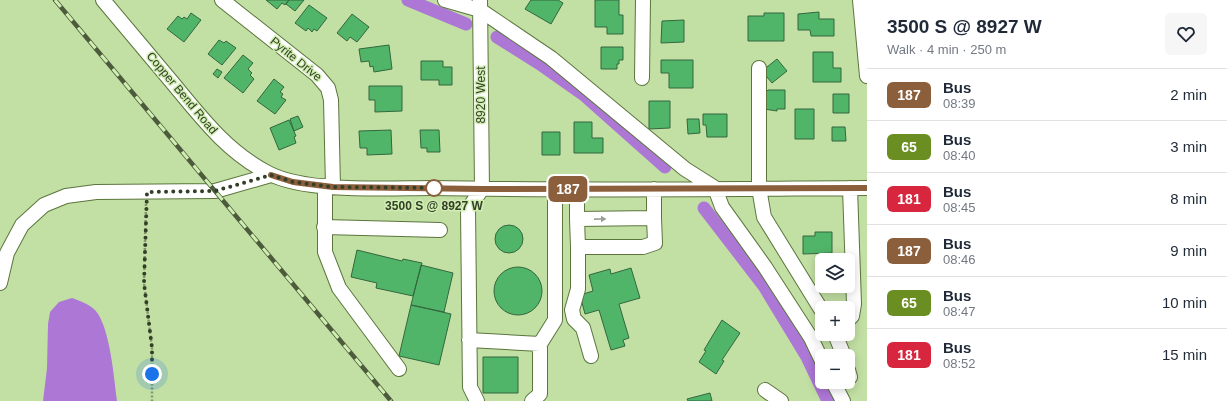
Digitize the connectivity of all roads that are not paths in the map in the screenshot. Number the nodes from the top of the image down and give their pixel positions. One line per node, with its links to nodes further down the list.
1 (103, 0): 10 (street, Copper Bend Road)
2 (222, 0): 11 (street, Pyrite Drive)
3 (445, 0): 6 (street)
4 (643, 0): 9 (street)
5 (860, 0): 8 (street)
6 (480, 11): 12 (street); 16 (street, 8920 West)
7 (759, 68): 13 (street)
8 (867, 76)
9 (642, 78)
10 (271, 175): 11 (street, Copper Bend Road); 25 (street)
11 (329, 186): 16 (street, Copper Bend Road); 22 (street, Pyrite Drive)
12 (712, 188): 13 (street, Copper Bend Road); 19 (street, Copper Bend Road); 30 (street)
13 (759, 188): 14 (street, Copper Bend Road); 26 (street)
14 (850, 188): 15 (street, Copper Bend Road); 27 (street)
15 (867, 188)
16 (482, 189): 17 (street, Copper Bend Road); 28 (street)
17 (555, 189): 18 (street, Copper Bend Road); 29 (street)
18 (577, 189): 19 (street, Copper Bend Road); 21 (street)
19 (654, 189): 20 (street)
20 (654, 218): 21 (street, one-way to 20); 24 (street)
21 (577, 219): 24 (street)
22 (324, 227): 23 (street); 32 (street, Pyrite Drive)
23 (440, 230)
24 (578, 247): 31 (street)
25 (0, 283)
26 (816, 301)
27 (854, 301)
28 (469, 340): 29 (street); 35 (street)
29 (540, 344): 36 (street)
30 (816, 349)
31 (591, 356)
32 (399, 369)
33 (837, 389): 38 (street)
34 (765, 390): 37 (street)
35 (477, 401)
36 (532, 401)
37 (781, 401)
38 (843, 401)

